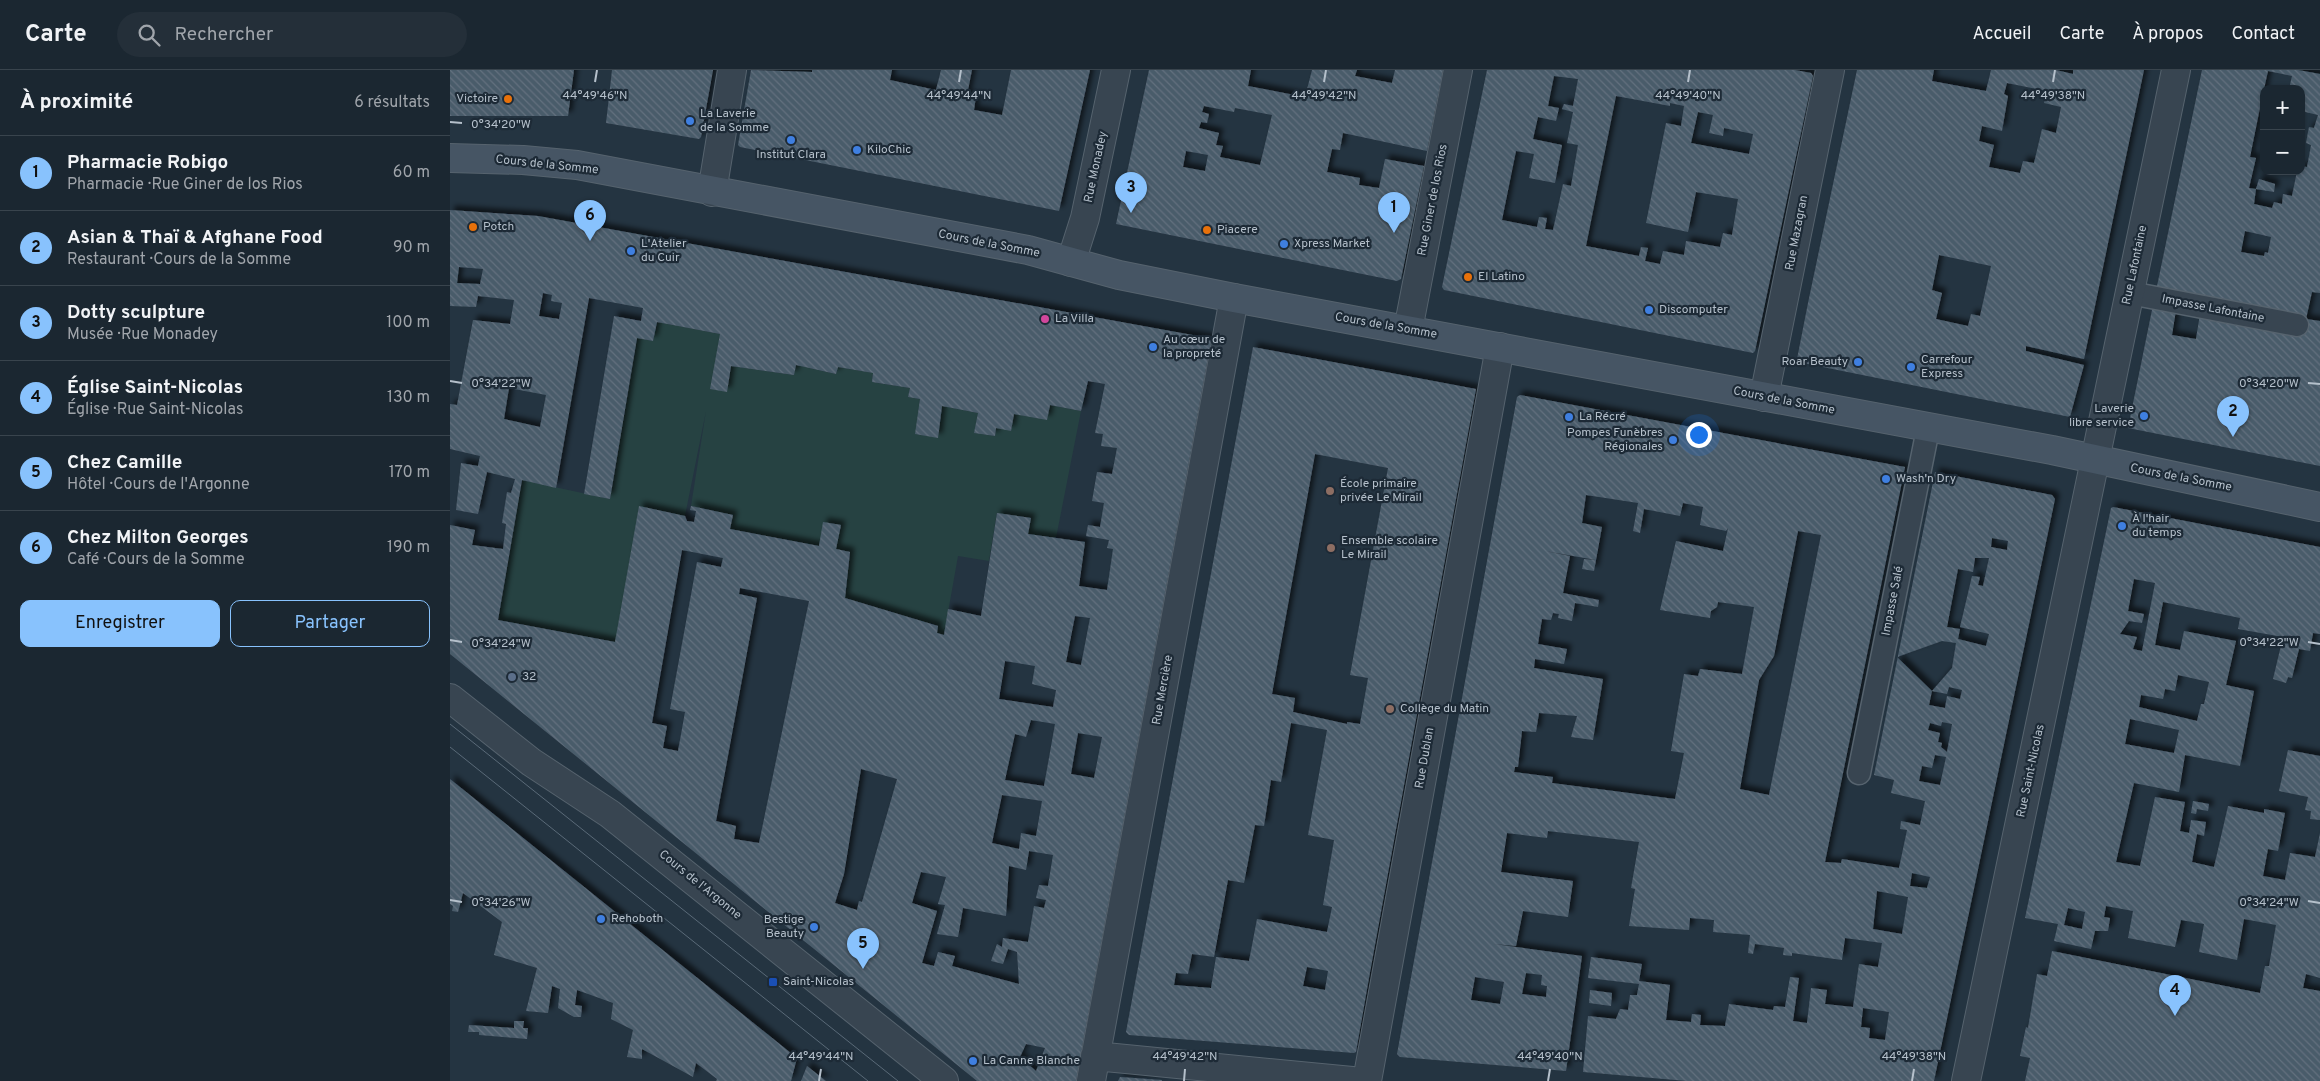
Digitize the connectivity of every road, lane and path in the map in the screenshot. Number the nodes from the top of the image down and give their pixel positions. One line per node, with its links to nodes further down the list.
1 (732, 70): 7 (street)
2 (1116, 70): 8 (street, Rue Monadey)
3 (1458, 70): 12 (street, Rue Giner de los Rios)
4 (1830, 70): 14 (street, Rue Mazagran)
5 (2176, 70): 9 (street, Rue Lafontaine)
6 (450, 158): 7 (main road, Cours de la Somme)
7 (712, 192): 8 (main road, Cours de la Somme)
8 (1071, 262): 10 (main road, Cours de la Somme)
9 (2130, 293): 11 (lane, Impasse Lafontaine); 16 (street, Rue Lafontaine)
10 (1234, 298): 12 (main road, Cours de la Somme); 20 (street, Rue Mercière)
11 (2297, 325)
12 (1408, 330): 13 (main road, Cours de la Somme)
13 (1500, 347): 14 (main road, Cours de la Somme); 23 (street, Rue Dublan)
14 (1764, 397): 15 (main road, Cours de la Somme)
15 (1928, 429): 16 (main road, Cours de la Somme); 19 (lane, Impasse Salé)
16 (2095, 460): 17 (main road, Cours de la Somme); 24 (street, Rue Saint-Nicolas)
17 (2320, 507)
18 (450, 698): 21 (street, Cours de l'Argonne)
19 (1859, 773)
20 (1093, 1069): 22 (street)
21 (944, 1081)
22 (1352, 1081)
23 (1367, 1081)
24 (1966, 1081)

